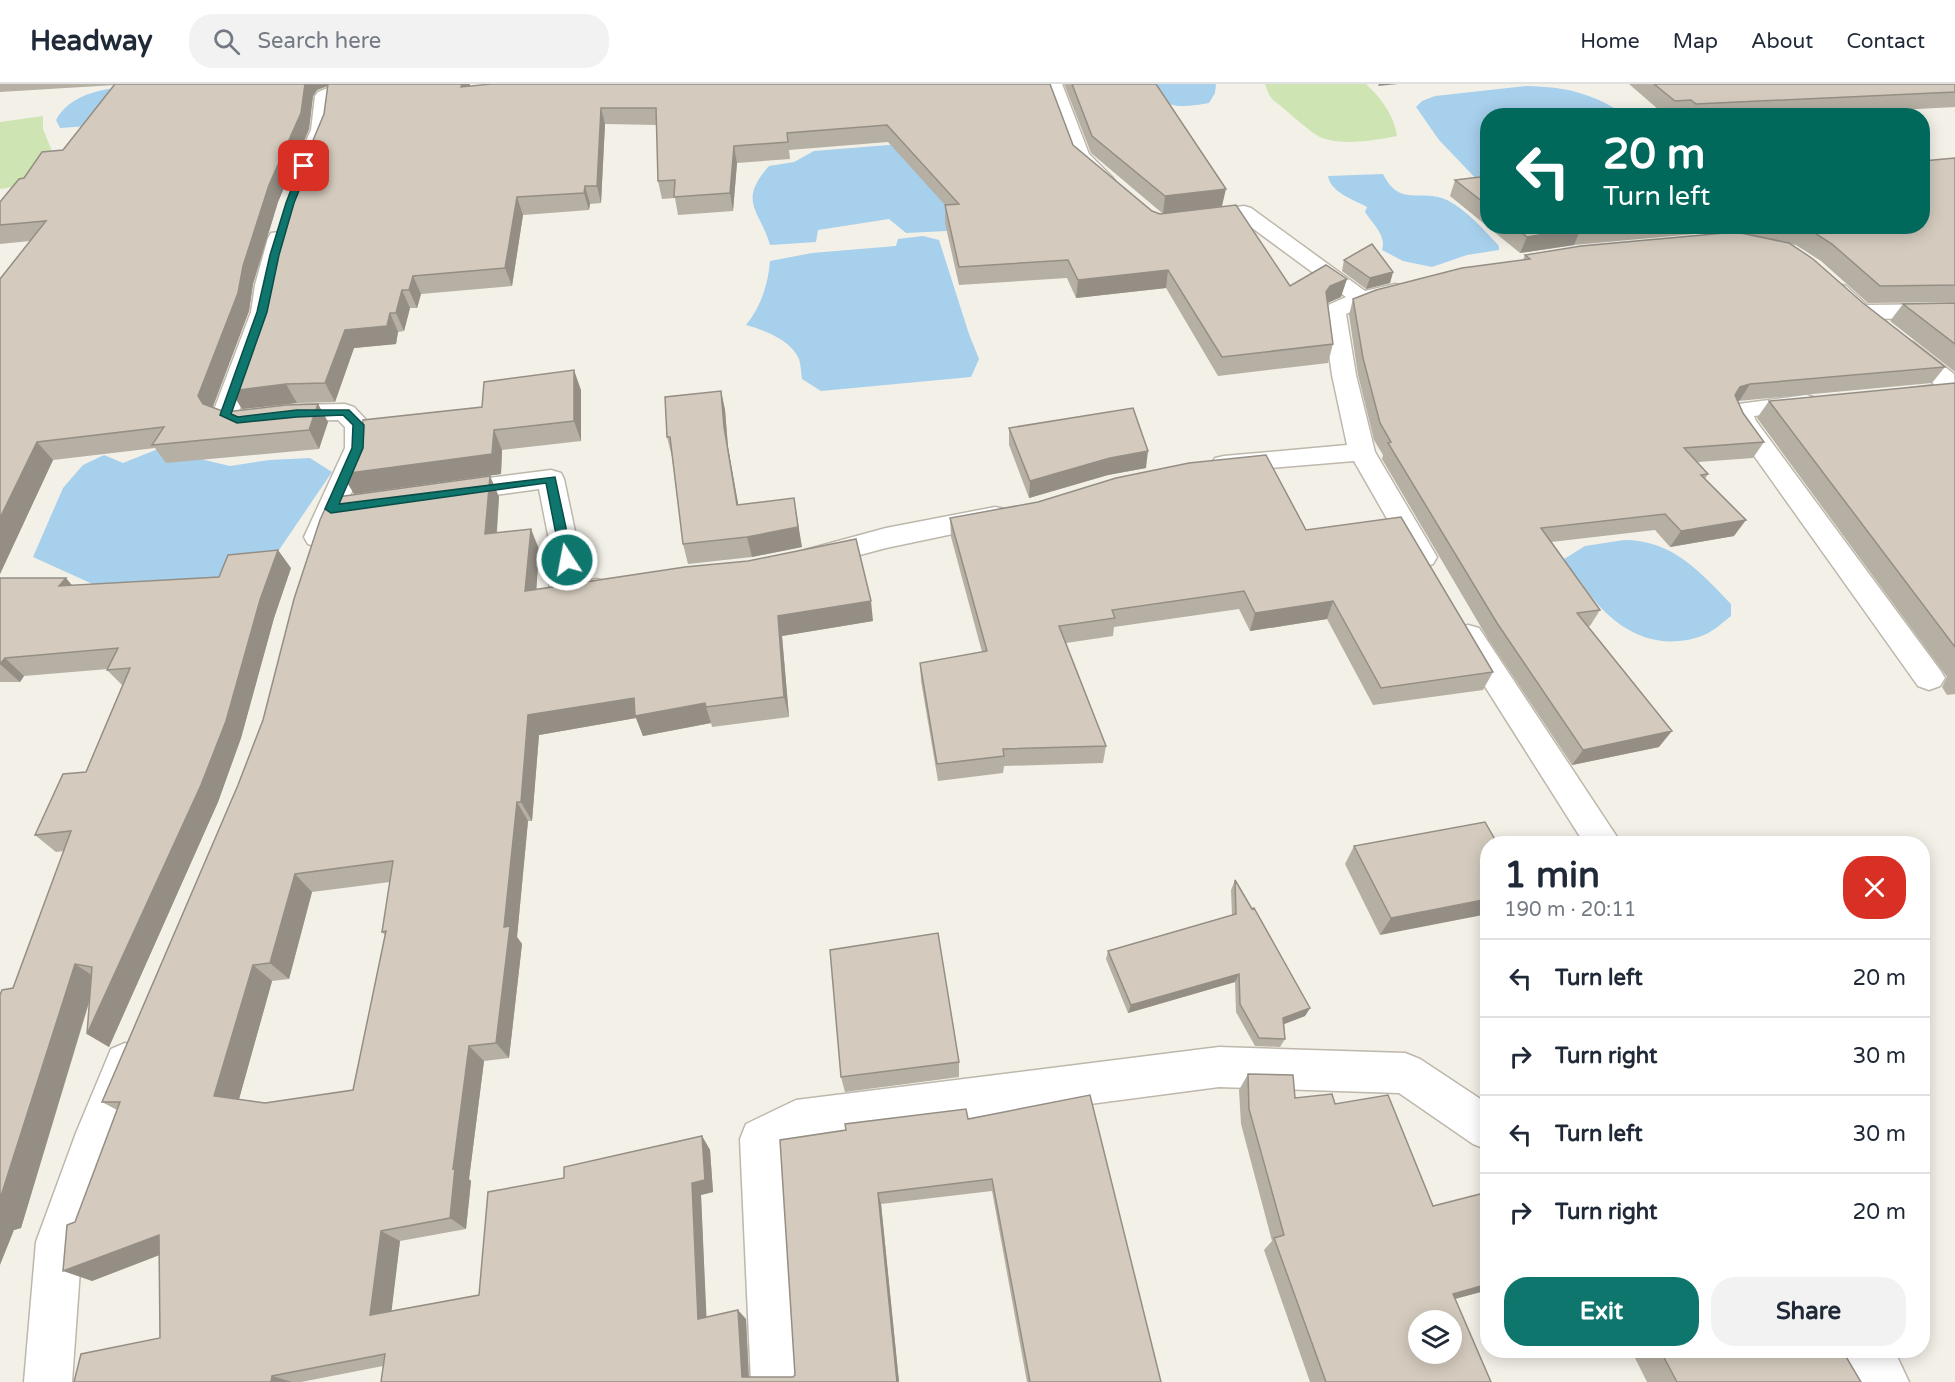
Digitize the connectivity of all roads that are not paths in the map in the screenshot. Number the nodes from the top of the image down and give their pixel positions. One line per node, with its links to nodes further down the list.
1 (366, 84): 16 (street)
2 (1050, 84): 3 (street)
3 (1118, 191)
4 (1179, 220): 7 (street)
5 (1821, 275): 9 (street)
6 (1418, 285): 7 (street)
7 (1362, 299): 12 (street)
8 (1955, 310): 9 (street)
9 (1861, 312): 10 (street)
10 (1893, 396)
11 (1835, 401): 23 (street)
12 (1362, 452): 13 (street); 20 (street)
13 (1196, 469)
14 (419, 497): 21 (street)
15 (363, 505): 16 (street)
16 (331, 509): 18 (street)
17 (1015, 512): 19 (street)
18 (309, 562)
19 (784, 562)
20 (1436, 580)
21 (627, 584)
22 (1458, 619): 24 (street)
23 (1929, 678)
24 (1598, 836)
25 (137, 1034): 28 (street)
26 (1480, 1124): 29 (street)
27 (1872, 1358): 30 (street)
28 (48, 1382)
29 (775, 1382)
30 (1885, 1382)

